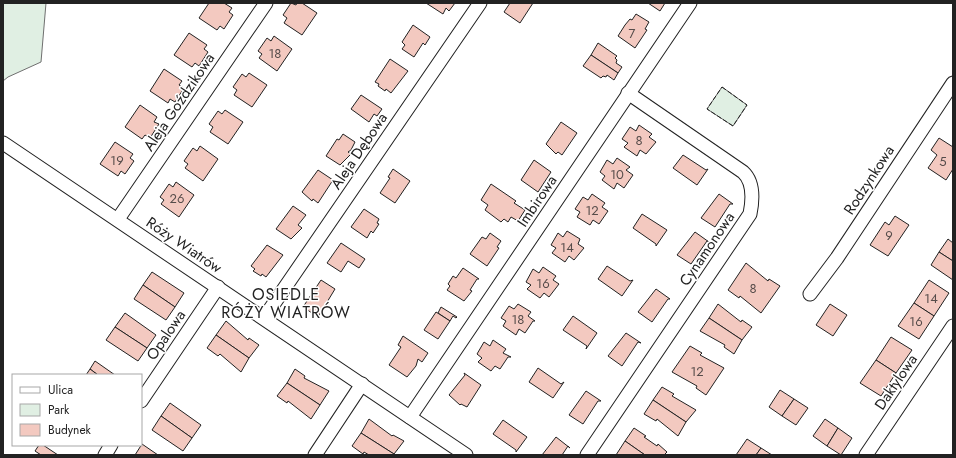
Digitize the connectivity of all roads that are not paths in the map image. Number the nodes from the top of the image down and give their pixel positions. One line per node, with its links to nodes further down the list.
1 (266, 3): 7 (street, Aleja Goździkowa)
2 (480, 3): 10 (street, Aleja Dębowa)
3 (690, 3): 5 (street, Imbirowa)
4 (953, 83): 9 (street, Rodzynkowa)
5 (628, 94): 14 (street, Imbirowa); 19 (street, Cynamonowa)
6 (3, 143): 7 (street, Róży Wiatrów)
7 (118, 219): 8 (street, Róży Wiatrów)
8 (218, 287): 10 (street, Róży Wiatrów); 13 (street, Opalowa)
9 (810, 294)
10 (264, 318): 12 (street, Róży Wiatrów)
11 (953, 326): 20 (street, Daktylowa)
12 (362, 384): 14 (street, Róży Wiatrów); 17 (street)
13 (142, 400)
14 (410, 417): 18 (street, Róży Wiatrów)
15 (110, 446): 16 (street)
16 (105, 455)
17 (315, 455)
18 (466, 455)
19 (587, 455)
20 (866, 455)

